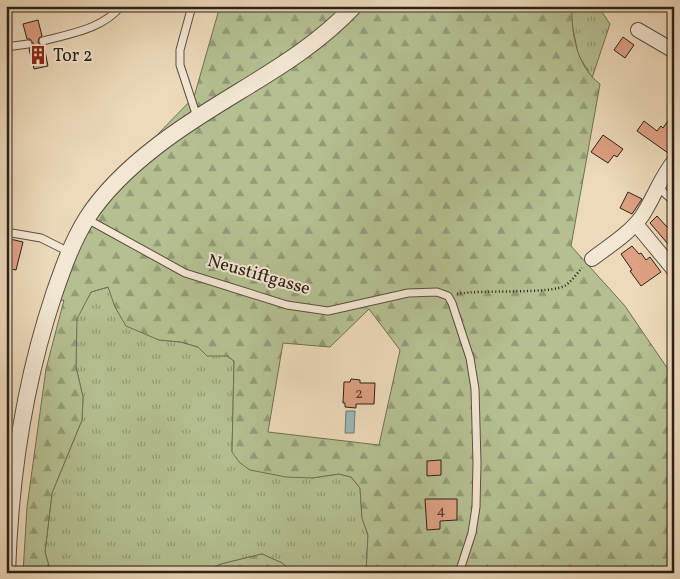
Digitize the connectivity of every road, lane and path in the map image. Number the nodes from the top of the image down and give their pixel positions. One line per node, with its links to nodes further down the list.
1 (120, 6): 5 (lane)
2 (192, 6): 9 (lane)
3 (354, 6): 9 (street)
4 (638, 30): 8 (street)
5 (43, 40)
6 (28, 44): 7 (lane)
7 (6, 47)
8 (674, 52)
9 (197, 117): 13 (street)
10 (674, 161): 11 (street)
11 (657, 186): 12 (lane); 14 (street)
12 (674, 202)
13 (86, 219): 16 (street); 19 (lane, Neustiftgasse)
14 (636, 224): 17 (street); 18 (street)
15 (6, 232): 16 (lane)
16 (69, 252): 20 (street)
17 (592, 259): 19 (path)
18 (674, 270)
19 (448, 296): 21 (lane)
20 (7, 573)
21 (459, 573)

